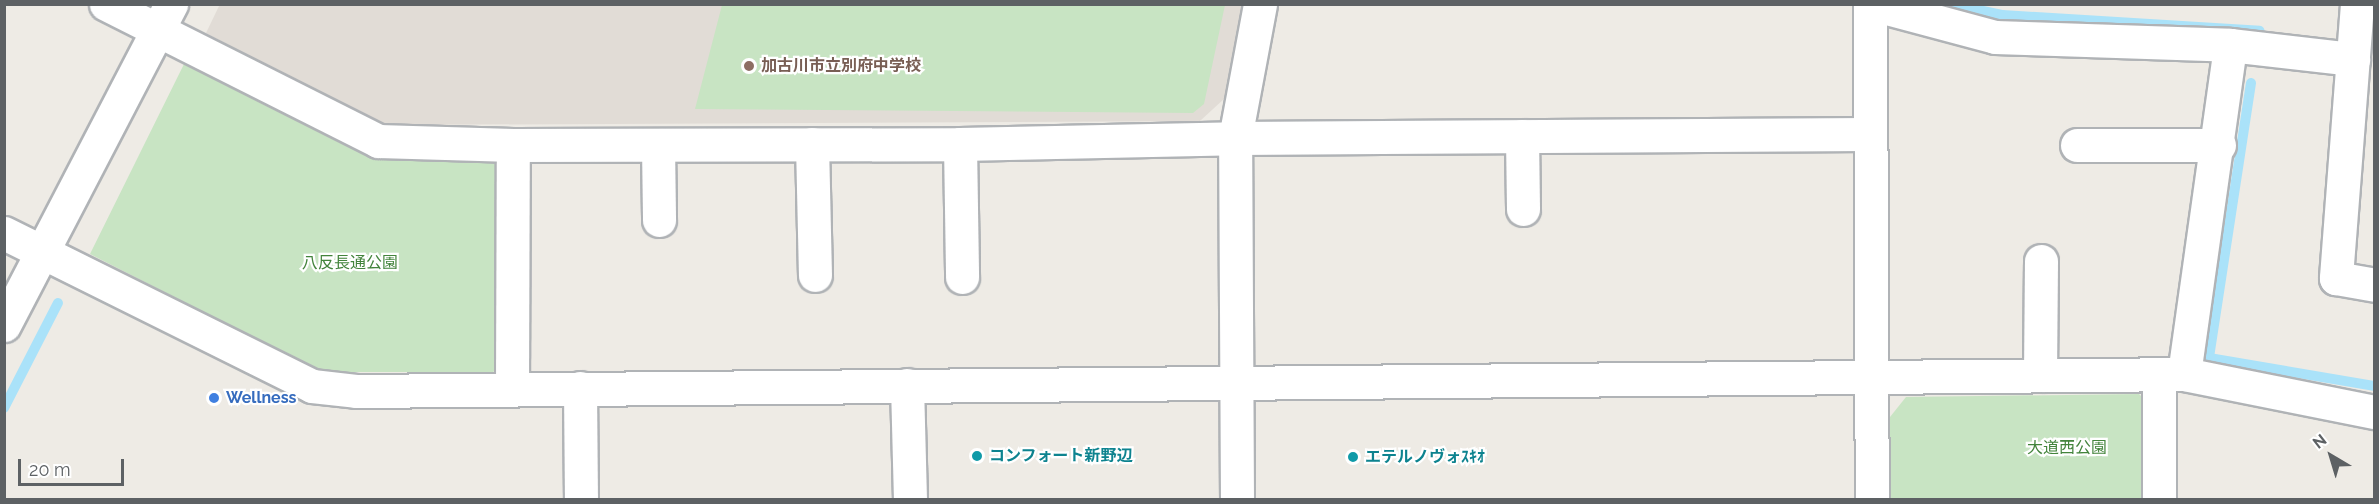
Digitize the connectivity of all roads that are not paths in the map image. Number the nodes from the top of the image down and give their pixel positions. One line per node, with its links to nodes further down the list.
1 (106, 4): 5 (street)
2 (1260, 4): 10 (street)
3 (1871, 4): 6 (street); 8 (street)
4 (2357, 4): 7 (street)
5 (164, 18): 13 (street); 20 (street)
6 (2230, 45): 7 (street); 16 (street)
7 (2353, 59): 24 (street)
8 (1868, 134): 9 (street); 28 (street)
9 (1522, 136): 10 (street); 17 (street)
10 (1235, 138): 12 (street); 29 (street)
11 (812, 144): 12 (street); 14 (street); 22 (street)
12 (960, 144): 23 (street)
13 (513, 145): 14 (street); 31 (street)
14 (657, 145): 18 (street)
15 (2077, 145): 16 (street)
16 (2219, 145): 27 (street)
17 (1523, 209)
18 (659, 220)
19 (4, 232): 20 (street)
20 (41, 251): 25 (street); 31 (street)
21 (2041, 261): 26 (street)
22 (815, 275)
23 (962, 278)
24 (2374, 285)
25 (4, 325)
26 (2040, 375): 27 (street); 28 (street)
27 (2172, 375): 33 (street); 38 (street)
28 (1871, 376): 29 (street); 37 (street)
29 (1236, 382): 30 (street); 36 (street)
30 (906, 385): 32 (street); 35 (street)
31 (512, 387): 32 (street)
32 (580, 388): 34 (street)
33 (2374, 412)
34 (581, 500)
35 (910, 500)
36 (1237, 500)
37 (1872, 500)
38 (2159, 500)

